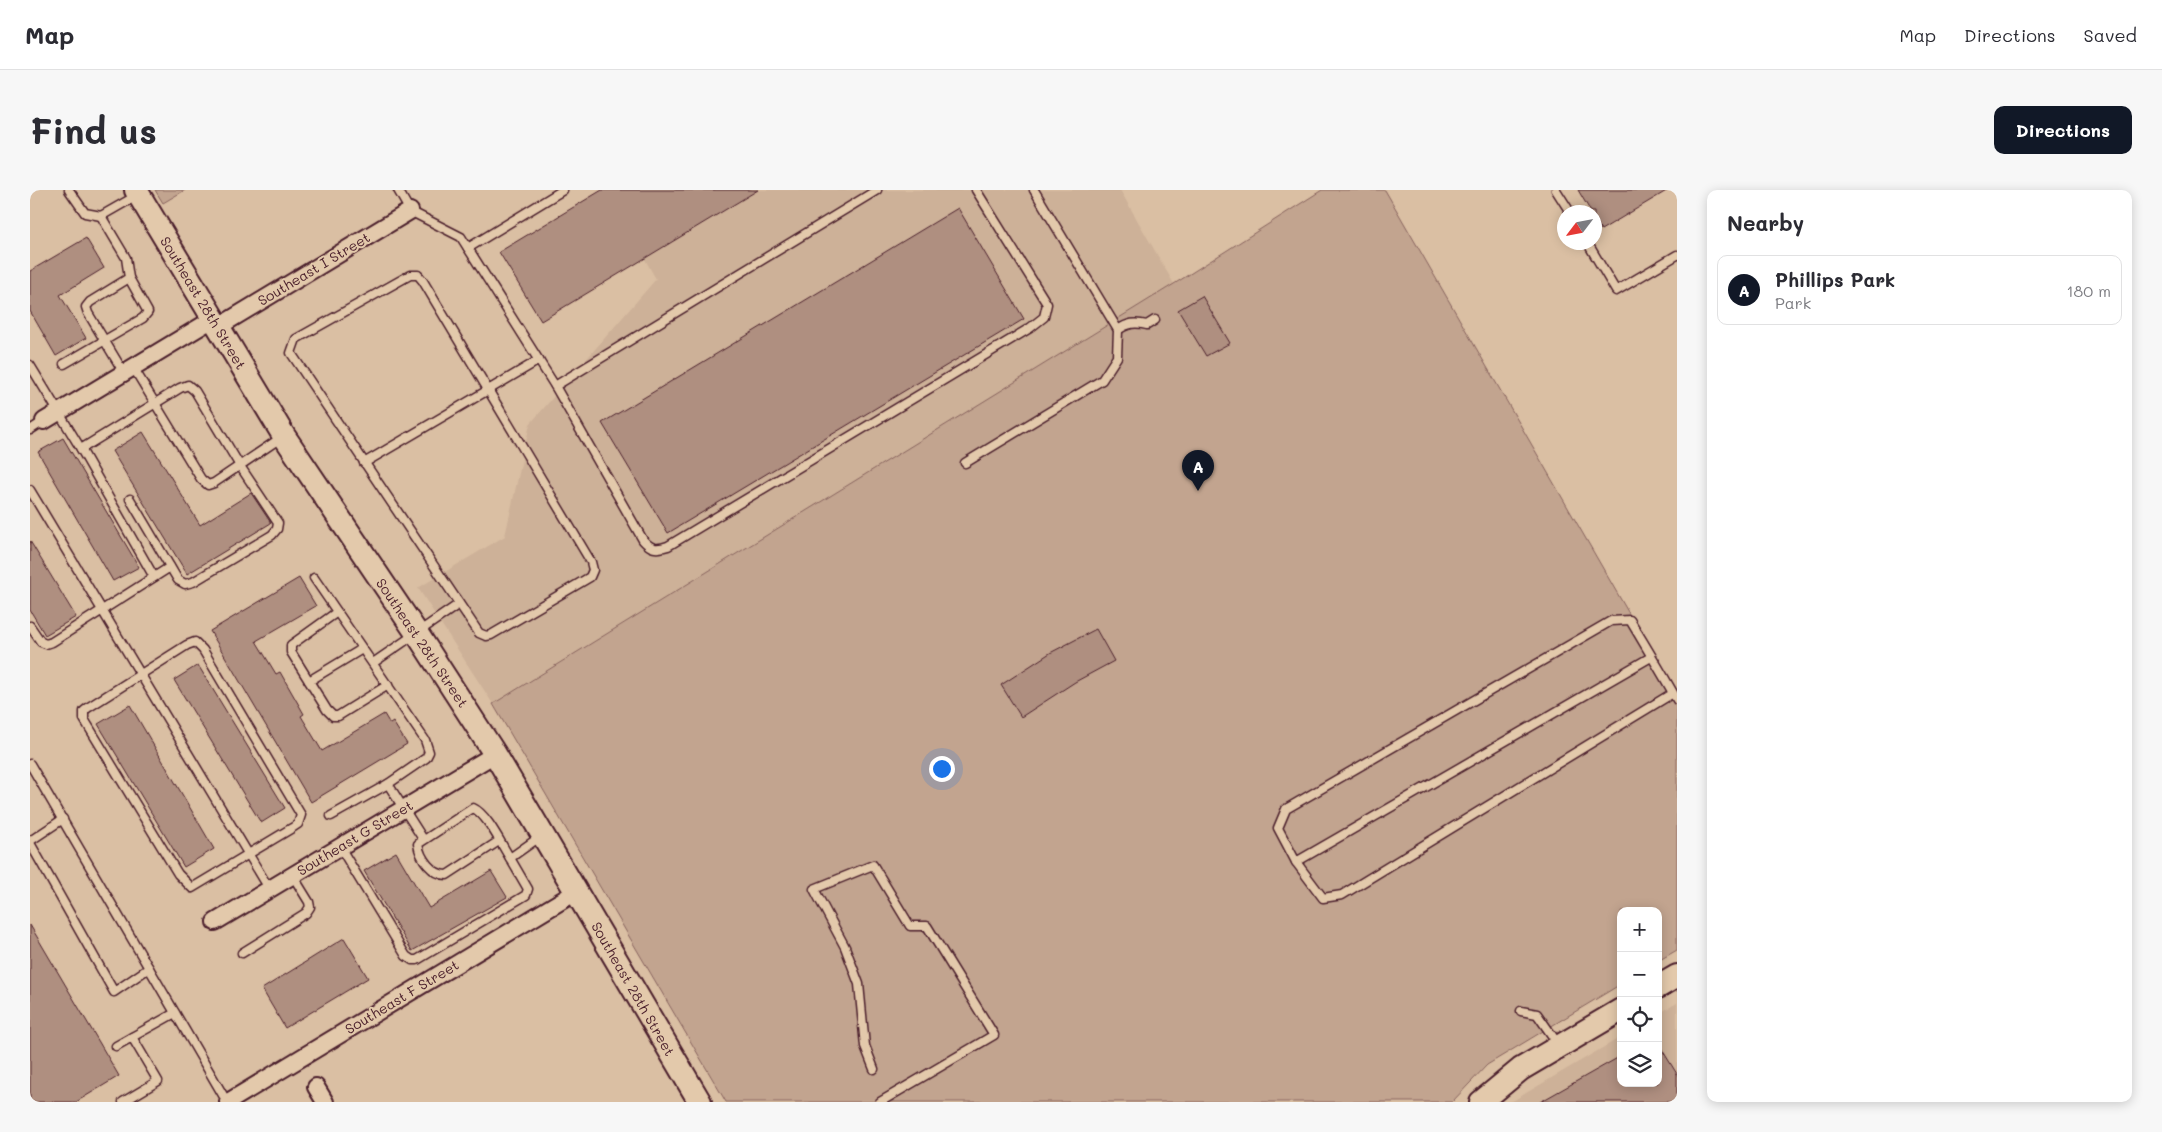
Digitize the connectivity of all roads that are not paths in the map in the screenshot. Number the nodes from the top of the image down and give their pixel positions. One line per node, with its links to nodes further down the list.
1 (69, 190): 11 (lane)
2 (398, 190): 10 (lane)
3 (563, 190): 12 (lane)
4 (877, 190): 24 (lane)
5 (976, 190): 24 (lane)
6 (1034, 190): 18 (lane)
7 (1556, 190): 9 (lane)
8 (138, 192): 11 (lane); 17 (main road, Southeast 28th Street)
9 (1566, 205)
10 (410, 211): 12 (lane); 17 (street, Southeast I Street)
11 (101, 216): 15 (lane)
12 (468, 248): 20 (lane)
13 (1592, 250): 14 (lane)
14 (1677, 255)
15 (129, 278): 19 (lane); 19 (lane)
16 (1155, 320): 18 (lane)
17 (215, 323): 23 (street, Southeast I Street); 29 (main road, Southeast 28th Street)
18 (1118, 330): 32 (lane)
19 (104, 340): 21 (lane); 23 (lane)
20 (539, 360): 24 (lane); 25 (lane)
21 (64, 364)
22 (30, 365): 27 (lane)
23 (128, 370): 26 (lane); 27 (street, Southeast I Street)
24 (555, 386)
25 (488, 390): 31 (lane); 31 (lane); 39 (lane)
26 (155, 403): 30 (lane); 33 (lane); 33 (lane)
27 (59, 412): 28 (street, Southeast I Street); 30 (lane)
28 (37, 426)
29 (284, 436): 33 (lane); 43 (main road, Southeast 28th Street)
30 (81, 449): 37 (lane)
31 (364, 463): 39 (lane)
32 (965, 463)
33 (240, 466): 36 (lane)
34 (30, 490): 40 (lane)
35 (130, 499): 36 (lane)
36 (170, 567): 37 (lane)
37 (154, 577): 40 (lane)
38 (314, 578): 41 (lane)
39 (459, 604): 43 (lane)
40 (102, 610): 42 (lane); 47 (lane)
41 (337, 612): 44 (lane); 48 (lane)
42 (30, 626)
43 (416, 632): 46 (lane); 51 (main road, Southeast 28th Street)
44 (362, 649): 46 (lane); 48 (lane)
45 (1651, 657): 50 (lane); 65 (lane); 65 (lane)
46 (373, 663): 49 (lane)
47 (140, 674): 63 (lane); 63 (lane); 63 (lane)
48 (309, 681): 49 (lane)
49 (388, 685): 54 (lane)
50 (1675, 697): 65 (lane)
51 (495, 754): 55 (street, Southeast G Street); 58 (main road, Southeast 28th Street)
52 (30, 764): 53 (lane)
53 (32, 773): 57 (lane)
54 (388, 784): 55 (lane); 56 (lane)
55 (403, 809): 59 (lane); 62 (street, Southeast G Street)
56 (331, 816)
57 (63, 819): 61 (lane); 71 (lane)
58 (543, 835): 64 (lane); 68 (main road, Southeast 28th Street)
59 (423, 839): 60 (lane); 60 (lane)
60 (499, 841): 64 (lane)
61 (30, 842): 71 (lane)
62 (340, 847): 64 (lane); 66 (street, Southeast G Street)
63 (248, 854): 67 (lane)
64 (510, 858)
65 (1296, 862)
66 (293, 876): 67 (street, Southeast G Street); 70 (lane)
67 (270, 890): 69 (street, Southeast G Street)
68 (576, 892): 83 (street, Southeast F Street); 85 (main road, Southeast 28th Street)
69 (215, 922)
70 (242, 953)
71 (150, 968): 76 (lane)
72 (1677, 976): 73 (main road)
73 (1662, 985)
74 (1520, 1011): 79 (lane)
75 (1617, 1012): 79 (main road)
76 (176, 1013): 77 (lane); 83 (lane)
77 (132, 1037): 78 (lane); 82 (lane)
78 (116, 1046)
79 (1560, 1046): 87 (main road)
80 (874, 1069): 86 (lane)
81 (316, 1087): 84 (street)
82 (122, 1102)
83 (228, 1102)
84 (325, 1102)
85 (700, 1102)
86 (880, 1102)
87 (1481, 1102)

